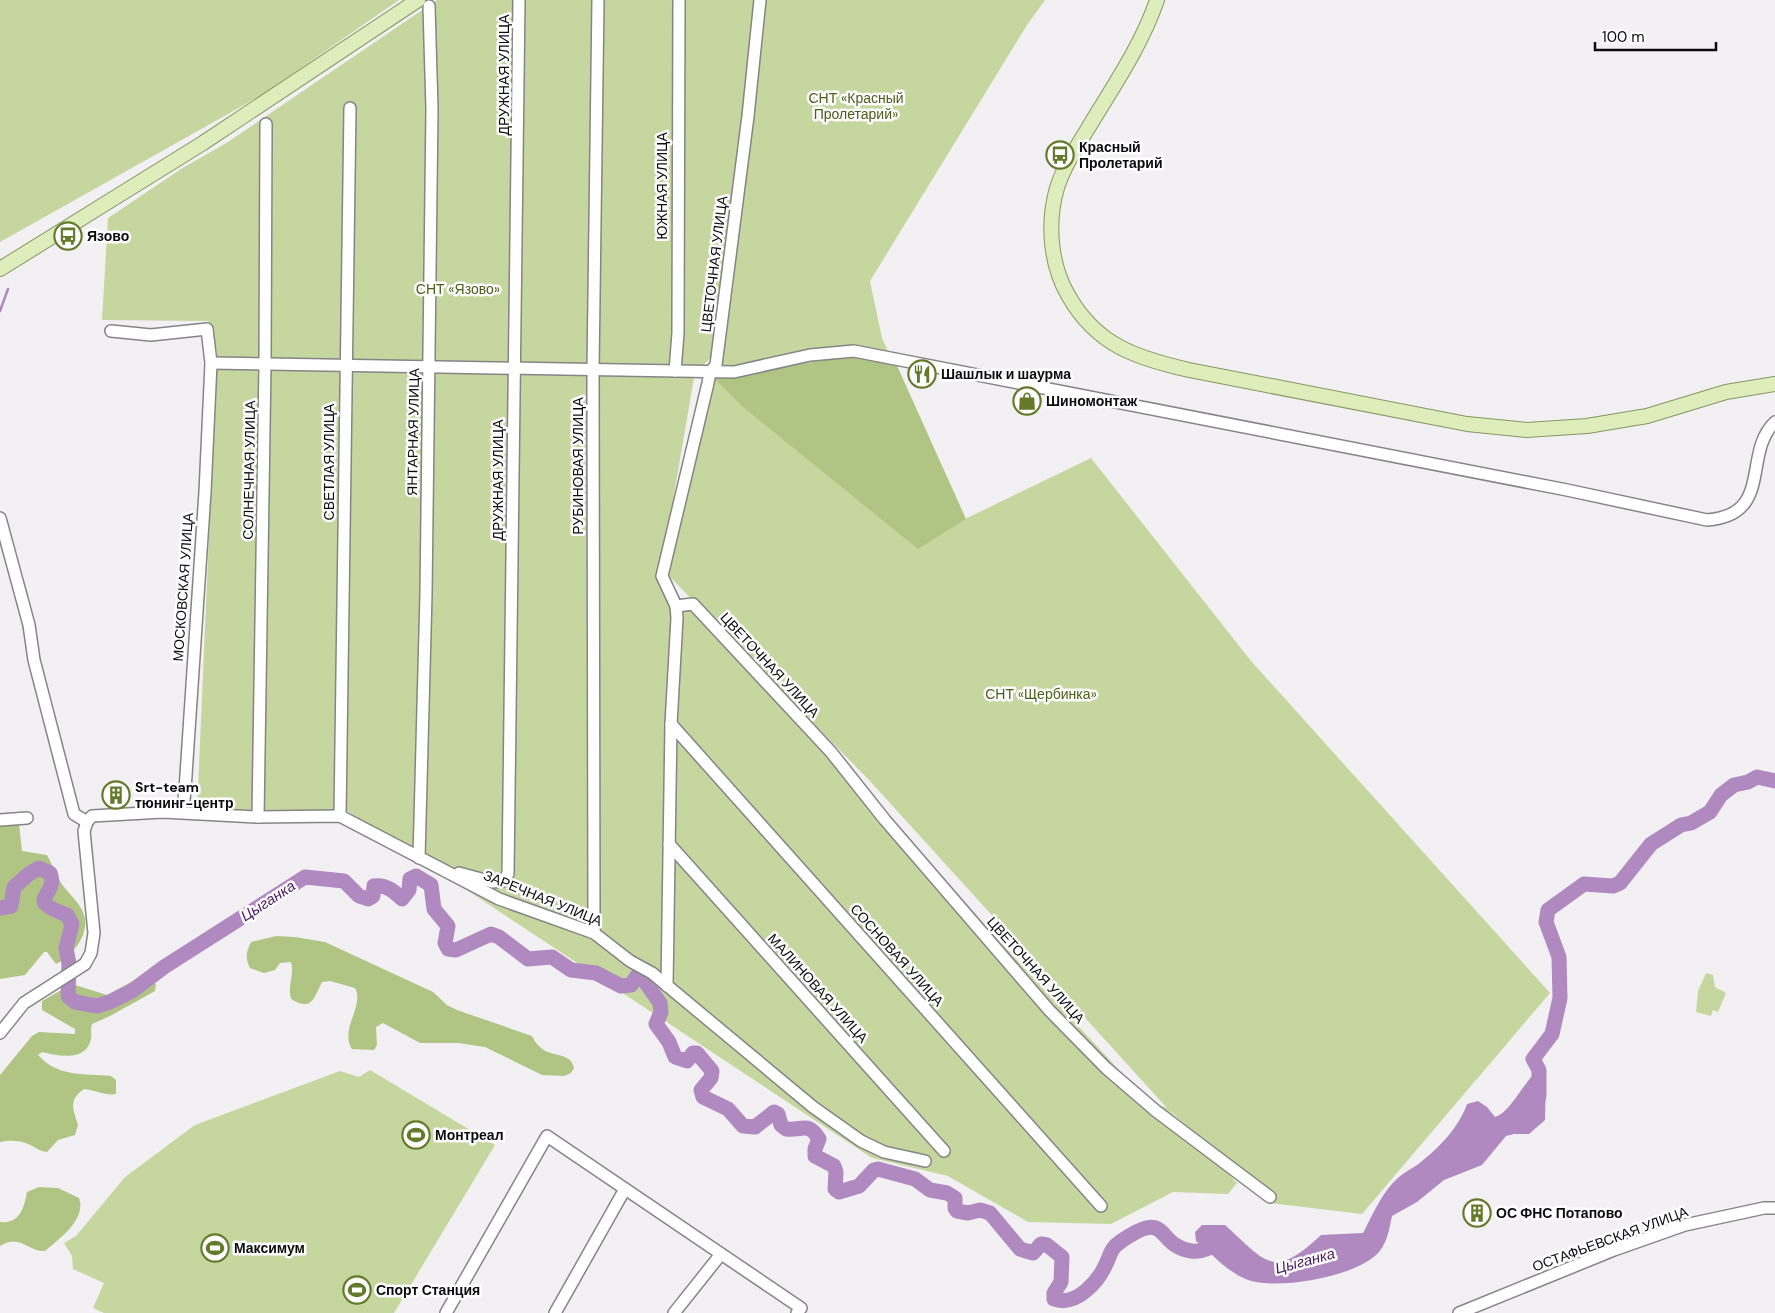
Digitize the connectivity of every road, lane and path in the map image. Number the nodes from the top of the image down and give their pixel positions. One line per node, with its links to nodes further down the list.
1 (519, 0): 15 (street, ДРУЖНАЯ УЛИЦА)
2 (598, 0): 16 (street, РУБИНОВАЯ УЛИЦА)
3 (678, 0): 17 (street, ЮЖНАЯ УЛИЦА)
4 (760, 0): 18 (street, ЦВЕТОЧНАЯ УЛИЦА)
5 (1157, 0): 19 (main road)
6 (423, 3): 9 (main road); 14 (street, ЯНТАРНАЯ УЛИЦА)
7 (350, 108): 13 (street, СВЕТЛАЯ УЛИЦА)
8 (266, 124): 12 (street, СОЛНЕЧНАЯ УЛИЦА)
9 (0, 269)
10 (111, 331): 11 (street, МОСКОВСКАЯ УЛИЦА)
11 (211, 363): 12 (street); 24 (street, МОСКОВСКАЯ УЛИЦА)
12 (266, 364): 13 (street); 26 (street, СОЛНЕЧНАЯ УЛИЦА)
13 (345, 365): 14 (street); 25 (street, СВЕТЛАЯ УЛИЦА)
14 (429, 366): 15 (street); 31 (street, ЯНТАРНАЯ УЛИЦА)
15 (514, 368): 16 (street); 31 (street, ДРУЖНАЯ УЛИЦА)
16 (592, 370): 17 (street); 32 (street, РУБИНОВАЯ УЛИЦА)
17 (675, 371): 18 (street)
18 (710, 372): 20 (street); 22 (street, ЦВЕТОЧНАЯ УЛИЦА)
19 (1775, 384)
20 (1775, 422)
21 (0, 518): 28 (street)
22 (676, 606): 23 (street); 38 (street, ЦВЕТОЧНАЯ УЛИЦА)
23 (671, 724): 30 (street); 39 (street, СОСНОВАЯ УЛИЦА)
24 (178, 812): 26 (street, ЗАРЕЧНАЯ УЛИЦА); 28 (street, ЗАРЕЧНАЯ УЛИЦА)
25 (340, 816): 26 (street, ЗАРЕЧНАЯ УЛИЦА); 31 (street, ЗАРЕЧНАЯ УЛИЦА)
26 (258, 817)
27 (27, 818): 29 (street)
28 (90, 819): 34 (street)
29 (0, 820)
30 (669, 844): 33 (street); 35 (street, МАЛИНОВАЯ УЛИЦА)
31 (424, 861): 32 (street, ЗАРЕЧНАЯ УЛИЦА)
32 (594, 933): 33 (street, ЗАРЕЧНАЯ УЛИЦА)
33 (667, 986): 36 (street, ЗАРЕЧНАЯ УЛИЦА)
34 (0, 1033)
35 (944, 1151)
36 (925, 1161)
37 (625, 1189): 41 (street); 42 (street); 43 (street)
38 (1270, 1197)
39 (1101, 1206)
40 (1775, 1208): 46 (street, ОСТАФЬЕВСКАЯ УЛИЦА)
41 (721, 1254): 44 (street); 45 (street)
42 (446, 1313)
43 (555, 1313)
44 (674, 1313)
45 (797, 1313)
46 (1459, 1313)

